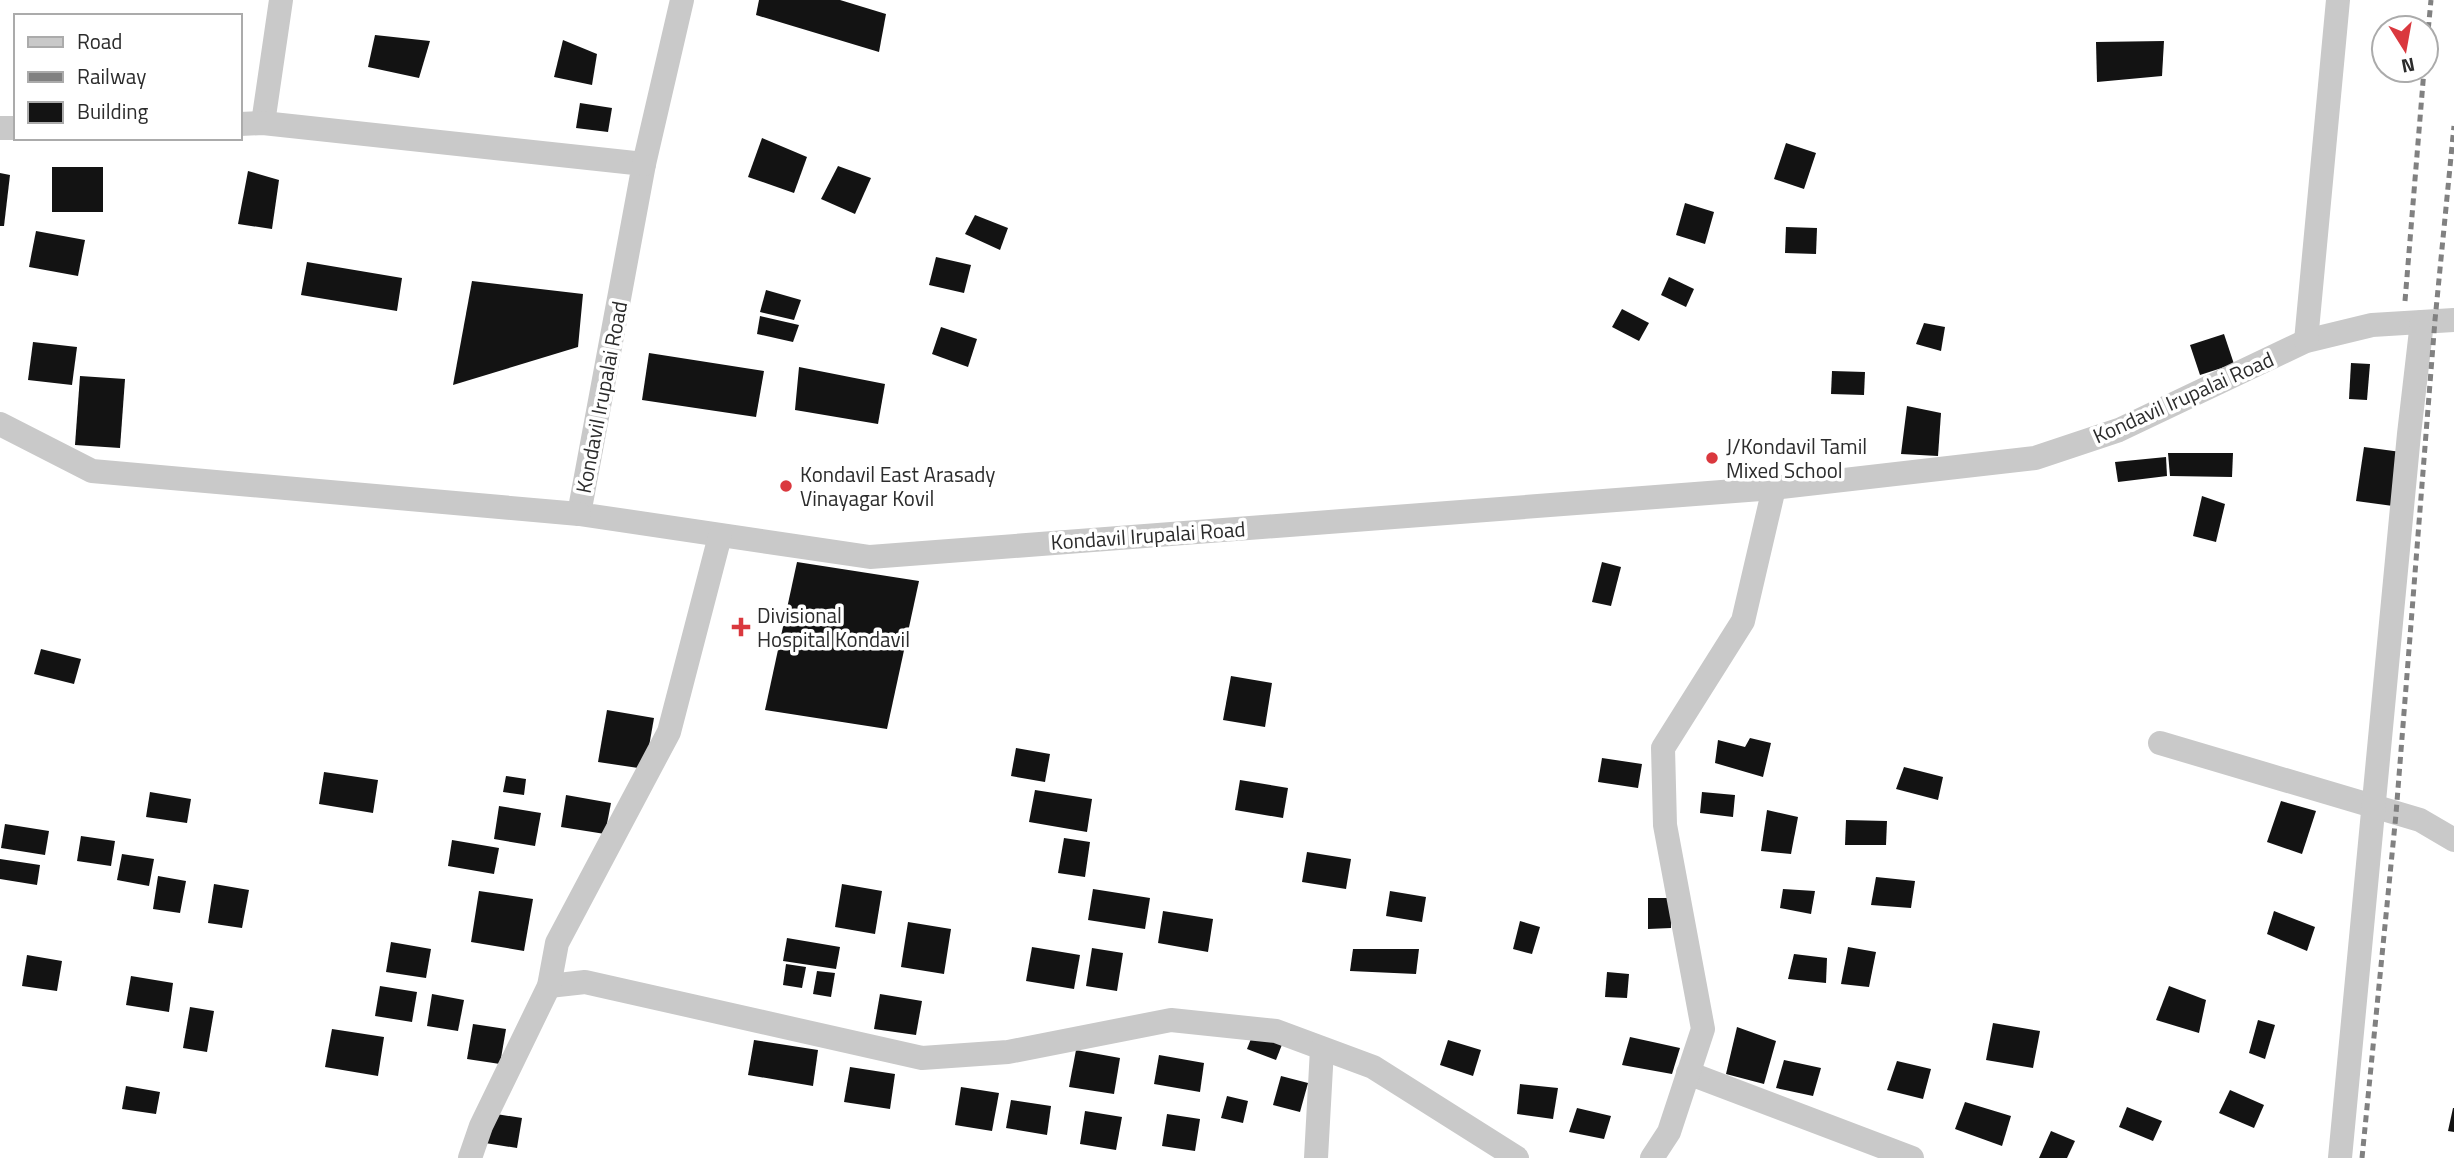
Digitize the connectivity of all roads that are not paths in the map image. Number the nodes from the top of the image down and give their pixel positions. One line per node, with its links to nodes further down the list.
1 (281, 0): 4 (street)
2 (682, 0): 5 (street, Kondavil Irupalai Road)
3 (2338, 0): 8 (street)
4 (252, 123): 5 (street)
5 (644, 164): 11 (street, Kondavil Irupalai Road)
6 (2454, 320): 7 (street, Kondavil Irupalai Road)
7 (2422, 322): 8 (street, Kondavil Irupalai Road); 14 (street)
8 (2306, 341): 10 (street, Kondavil Irupalai Road)
9 (0, 424): 11 (street)
10 (1774, 488): 12 (street, Kondavil Irupalai Road); 18 (street)
11 (579, 514): 12 (street, Kondavil Irupalai Road)
12 (720, 536): 16 (street)
13 (2160, 743): 14 (street)
14 (2373, 807): 15 (street); 24 (street)
15 (2454, 840)
16 (549, 986): 17 (street); 19 (street)
17 (1322, 1049): 20 (street); 21 (street)
18 (1688, 1073): 22 (street); 23 (street)
19 (470, 1158)
20 (1316, 1158)
21 (1517, 1158)
22 (1653, 1158)
23 (1912, 1158)
24 (2340, 1158)

